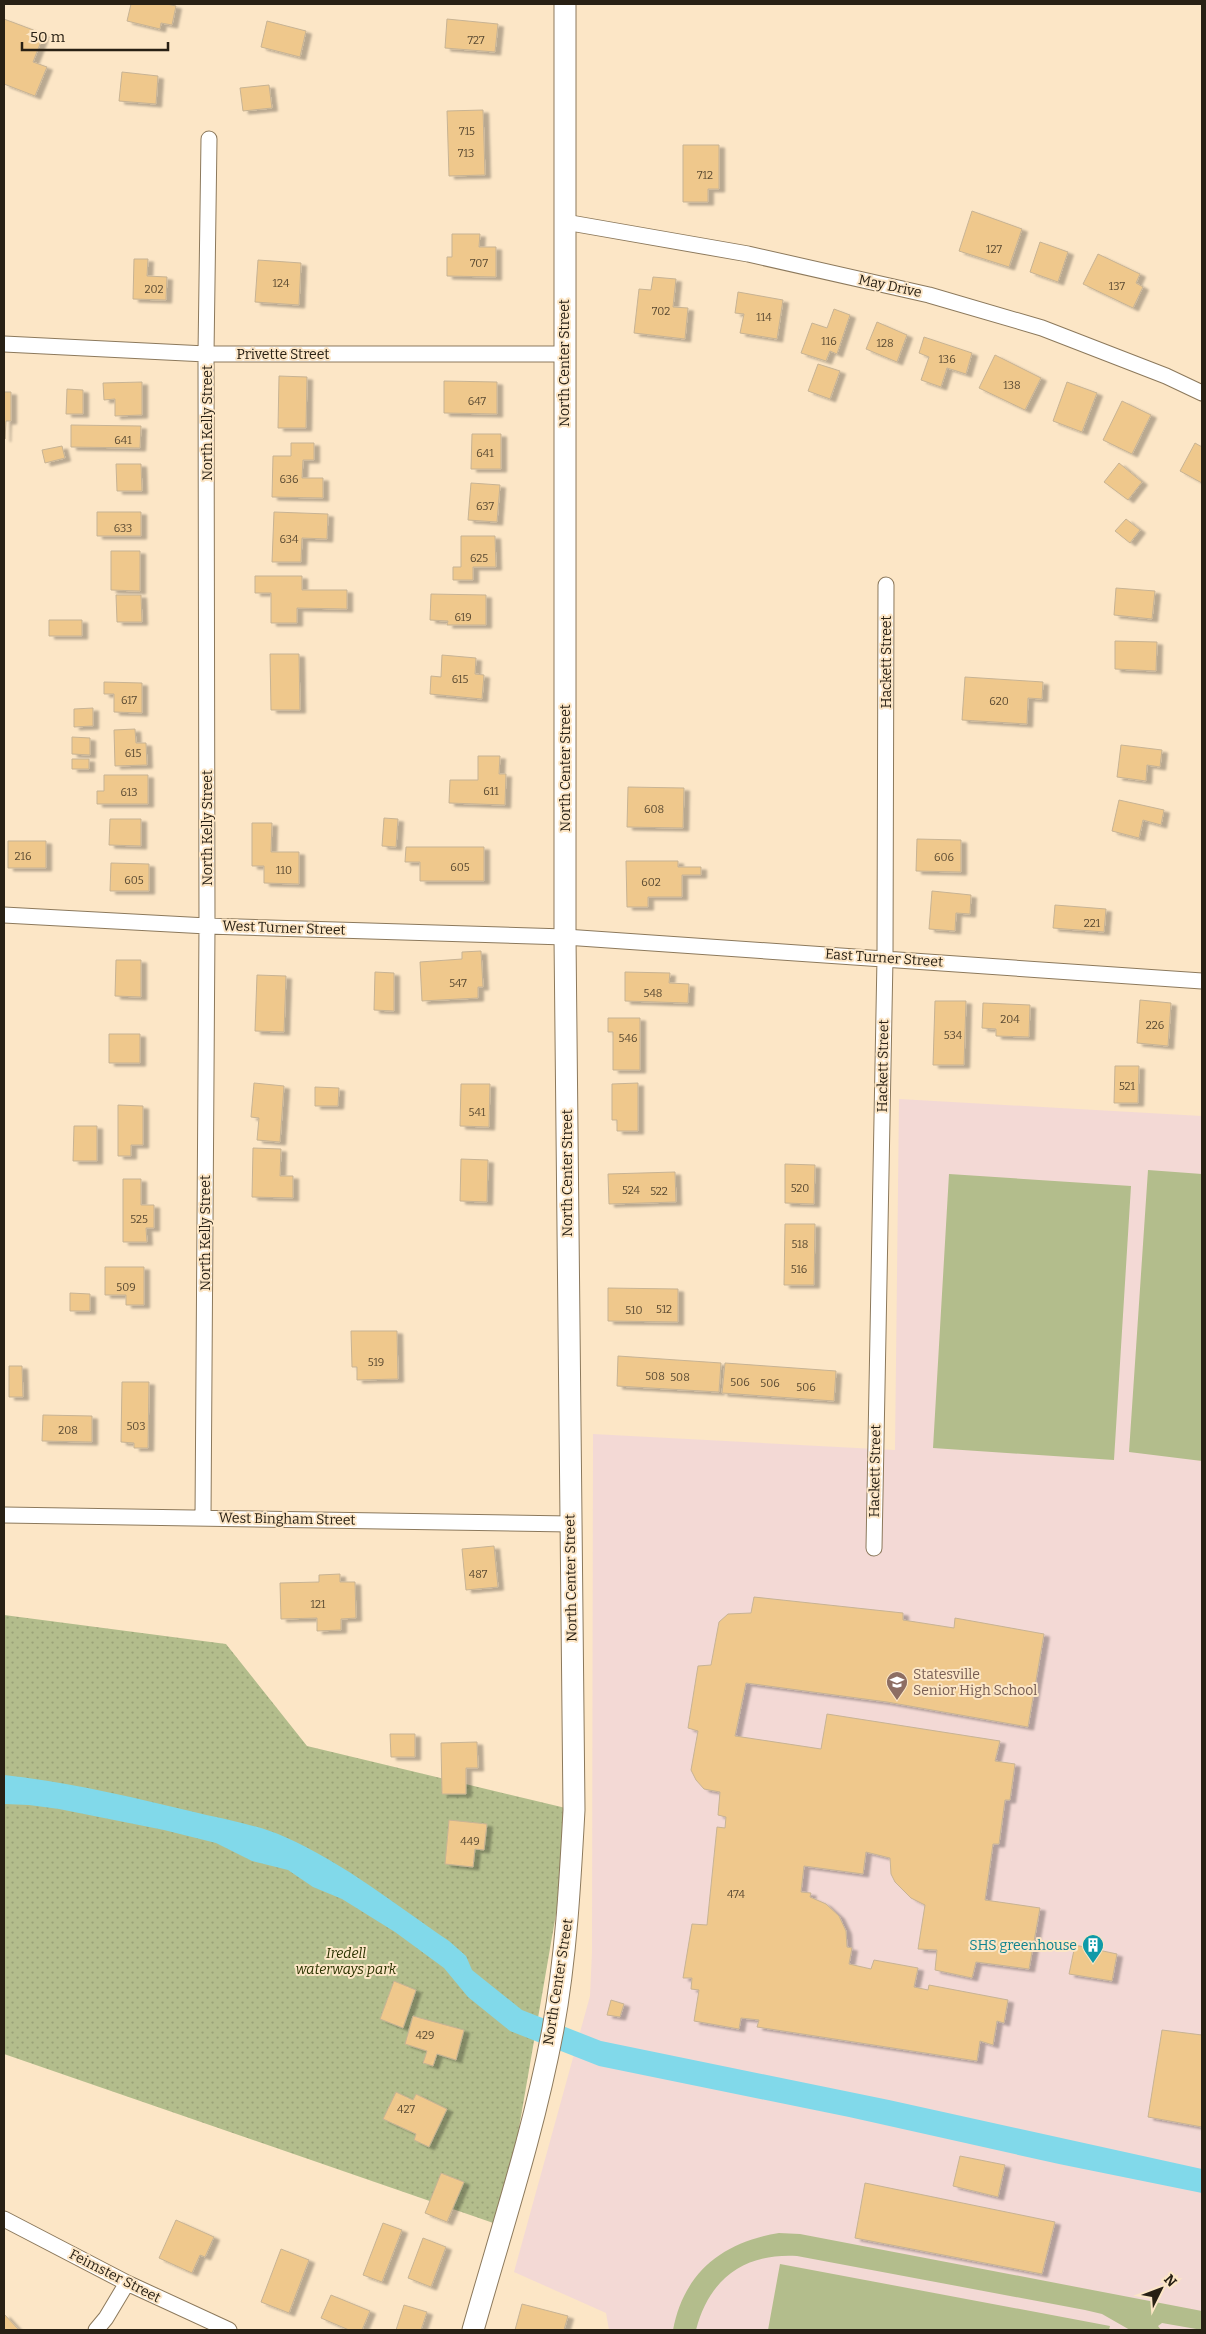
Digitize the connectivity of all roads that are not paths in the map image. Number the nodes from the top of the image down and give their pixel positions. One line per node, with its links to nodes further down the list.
1 (565, 4): 3 (main road, North Center Street)
2 (209, 138): 5 (street, North Kelly Street)
3 (565, 222): 6 (main road, North Center Street); 7 (street, May Drive)
4 (4, 344): 5 (street, Privette Street)
5 (206, 354): 6 (street, Privette Street); 10 (street, North Kelly Street)
6 (563, 354): 11 (main road, North Center Street)
7 (1202, 393)
8 (886, 585): 12 (street, Hackett Street)
9 (4, 916): 10 (street, West Turner Street)
10 (207, 926): 11 (street, West Turner Street); 15 (street, North Kelly Street)
11 (565, 937): 12 (street, East Turner Street); 16 (main road, North Center Street)
12 (885, 958): 13 (street, East Turner Street); 17 (street, Hackett Street)
13 (1202, 980)
14 (4, 1515): 15 (street, West Bingham Street)
15 (203, 1518): 16 (street, West Bingham Street)
16 (570, 1524): 22 (main road, North Center Street)
17 (874, 1548)
18 (4, 2219): 19 (street, Feimster Street)
19 (127, 2283): 20 (street); 21 (street, Feimster Street)
20 (96, 2330)
21 (228, 2330)
22 (474, 2330)

